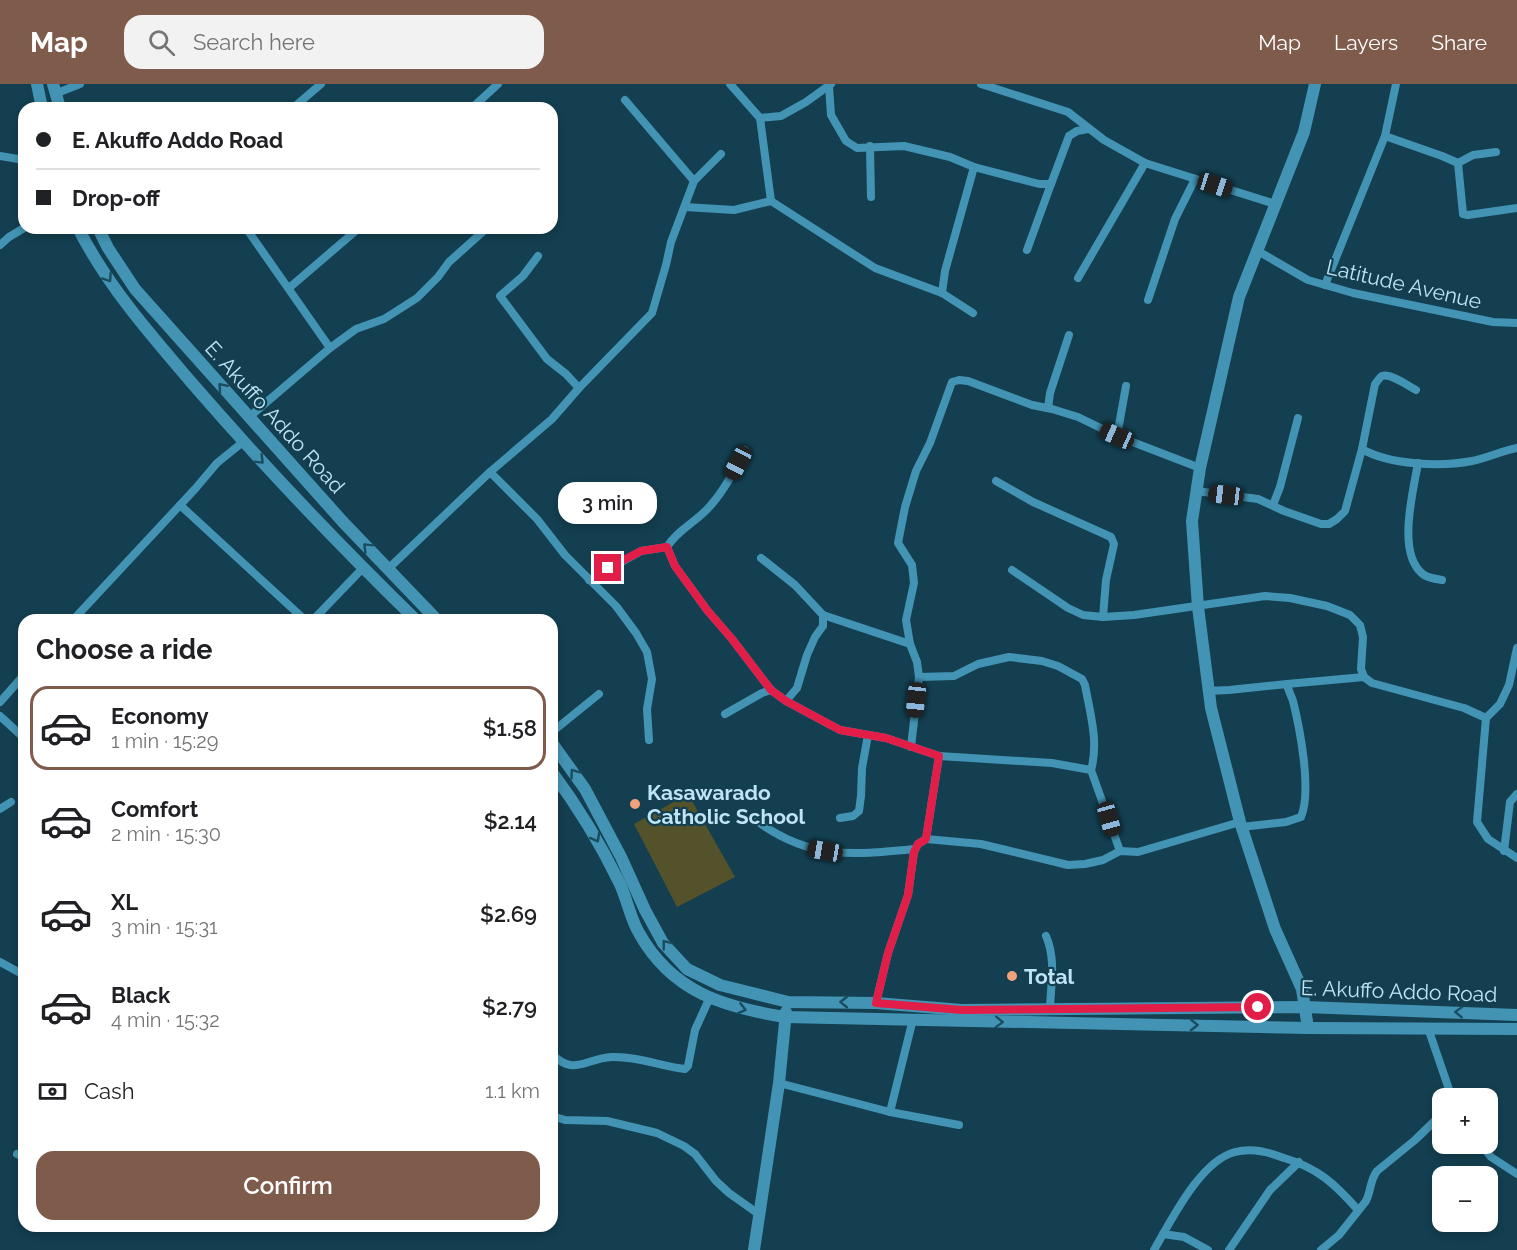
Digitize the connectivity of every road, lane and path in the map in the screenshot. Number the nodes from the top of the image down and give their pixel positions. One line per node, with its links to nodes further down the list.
1 (37, 84): 12 (main road)
2 (80, 84): 10 (street)
3 (321, 84): 13 (street)
4 (498, 84): 14 (street)
5 (730, 84): 15 (street)
6 (981, 84): 16 (street)
7 (1315, 84): 31 (main road)
8 (1396, 84): 17 (street)
9 (830, 85): 15 (street); 18 (street)
10 (55, 89)
11 (625, 100): 27 (street)
12 (41, 102)
13 (300, 102)
14 (478, 102)
15 (760, 118): 30 (street)
16 (1088, 129): 23 (street); 28 (street)
17 (1385, 136): 24 (street); 45 (street)
18 (870, 146): 25 (street); 29 (street)
19 (1496, 152): 24 (street)
20 (721, 154): 27 (street)
21 (0, 156): 22 (street)
22 (18, 159)
23 (1145, 163): 26 (street); 44 (street)
24 (1458, 163): 33 (street)
25 (974, 167): 28 (street); 47 (street)
26 (1195, 179): 31 (street); 48 (street)
27 (694, 181): 32 (street)
28 (1051, 184): 41 (street)
29 (872, 197)
30 (771, 201): 32 (street); 47 (street)
31 (1275, 204): 42 (main road)
32 (685, 207): 54 (street)
33 (1517, 208)
34 (18, 232): 40 (street)
35 (81, 234): 60 (main road, E. Akuffo Addo Road, one-way to 60)
36 (101, 234): 57 (main road, E. Akuffo Addo Road, one-way to 36)
37 (250, 234): 46 (street)
38 (352, 234): 46 (street)
39 (480, 234): 52 (street)
40 (0, 245)
41 (1027, 250)
42 (1256, 250): 45 (street, Latitude Avenue); 65 (main road)
43 (538, 255): 54 (street)
44 (1078, 278)
45 (1325, 285): 50 (street, Latitude Avenue)
46 (289, 288): 52 (street)
47 (942, 293): 49 (street)
48 (1148, 300)
49 (973, 313)
50 (1517, 323)
51 (1069, 334): 56 (street)
52 (330, 348): 57 (street)
53 (1126, 386): 59 (street)
54 (579, 388): 66 (street)
55 (1416, 390): 62 (street)
56 (1048, 408): 59 (street); 86 (street)
57 (248, 418): 74 (main road, E. Akuffo Addo Road, one-way to 57)
58 (1298, 418): 70 (street)
59 (1117, 436): 65 (street)
60 (243, 442): 69 (street); 73 (main road, E. Akuffo Addo Road, one-way to 73)
61 (1517, 448): 64 (street)
62 (1362, 449): 64 (street); 70 (street)
63 (745, 450): 71 (street)
64 (1418, 463): 77 (street)
65 (1200, 468): 68 (main road)
66 (490, 472): 74 (street); 76 (street)
67 (996, 481): 85 (street)
68 (1196, 491): 70 (street); 78 (main road)
69 (180, 505): 79 (street); 80 (street)
70 (1272, 505)
71 (667, 547): 76 (street); 93 (street)
72 (760, 558): 84 (street)
73 (363, 568): 81 (street); 82 (main road, E. Akuffo Addo Road)
74 (388, 568): 83 (main road, E. Akuffo Addo Road)
75 (1012, 570): 85 (street)
76 (590, 580): 104 (street)
77 (1442, 580)
78 (1198, 607): 85 (street); 89 (street); 94 (main road)
79 (79, 614)
80 (298, 614)
81 (319, 614)
82 (410, 614)
83 (431, 614)
84 (823, 615): 86 (street); 96 (street)
85 (1103, 617)
86 (910, 644): 88 (street)
87 (1517, 648): 92 (street)
88 (919, 676): 105 (street); 108 (street)
89 (1364, 677): 91 (street); 100 (street)
90 (18, 682): 97 (street)
91 (1287, 684): 94 (street); 115 (street)
92 (1513, 686): 100 (street)
93 (771, 690): 96 (street); 98 (street)
94 (1207, 691): 115 (main road)
95 (599, 694): 101 (street)
96 (786, 701): 103 (street)
97 (0, 702)
98 (725, 714)
99 (0, 716): 102 (street)
100 (1486, 718): 119 (street)
101 (558, 727)
102 (18, 732)
103 (868, 735): 105 (street); 113 (street)
104 (649, 740)
105 (911, 747): 107 (street)
106 (558, 751): 125 (main road, E. Akuffo Addo Road, one-way to 106)
107 (939, 756): 108 (street); 116 (street)
108 (1091, 770): 118 (street)
109 (558, 781): 124 (main road, E. Akuffo Addo Road, one-way to 124)
110 (1517, 794): 119 (street)
111 (11, 802): 112 (street)
112 (0, 809)
113 (840, 818)
114 (757, 821): 117 (street)
115 (1241, 825): 118 (street); 127 (main road)
116 (926, 839): 117 (street); 118 (street)
117 (915, 849): 126 (street)
118 (1120, 851)
119 (1504, 851): 120 (street)
120 (1517, 858)
121 (1046, 936): 128 (street)
122 (0, 962): 123 (street)
123 (18, 972)
124 (710, 997): 131 (main road, E. Akuffo Addo Road, one-way to 131); 136 (street)
125 (788, 1002): 126 (main road, E. Akuffo Addo Road, one-way to 125); 131 (main road)
126 (876, 1003): 128 (main road, E. Akuffo Addo Road)
127 (1305, 1006): 128 (main road, E. Akuffo Addo Road); 129 (main road, E. Akuffo Addo Road); 133 (main road)
128 (1050, 1008)
129 (1428, 1011): 130 (main road, E. Akuffo Addo Road, one-way to 129); 134 (main road)
130 (1517, 1014)
131 (785, 1017): 132 (main road, E. Akuffo Addo Road); 137 (main road)
132 (913, 1019): 133 (main road, E. Akuffo Addo Road, one-way to 133); 139 (street)
133 (1308, 1028): 134 (main road, E. Akuffo Addo Road)
134 (1428, 1028): 135 (main road, E. Akuffo Addo Road); 138 (street)
135 (1517, 1029)
136 (558, 1059)
137 (779, 1083): 139 (street); 147 (main road)
138 (1449, 1088)
139 (890, 1112): 142 (street)
140 (558, 1118): 147 (street)
141 (1432, 1123): 146 (street)
142 (959, 1125)
143 (1489, 1154): 145 (street)
144 (1299, 1162): 146 (street); 148 (street); 152 (street)
145 (1517, 1174)
146 (1358, 1210): 153 (street)
147 (760, 1215): 149 (main road)
148 (1163, 1234): 150 (street); 151 (street)
149 (754, 1250)
150 (1154, 1250)
151 (1208, 1250)
152 (1229, 1250)
153 (1321, 1250)

